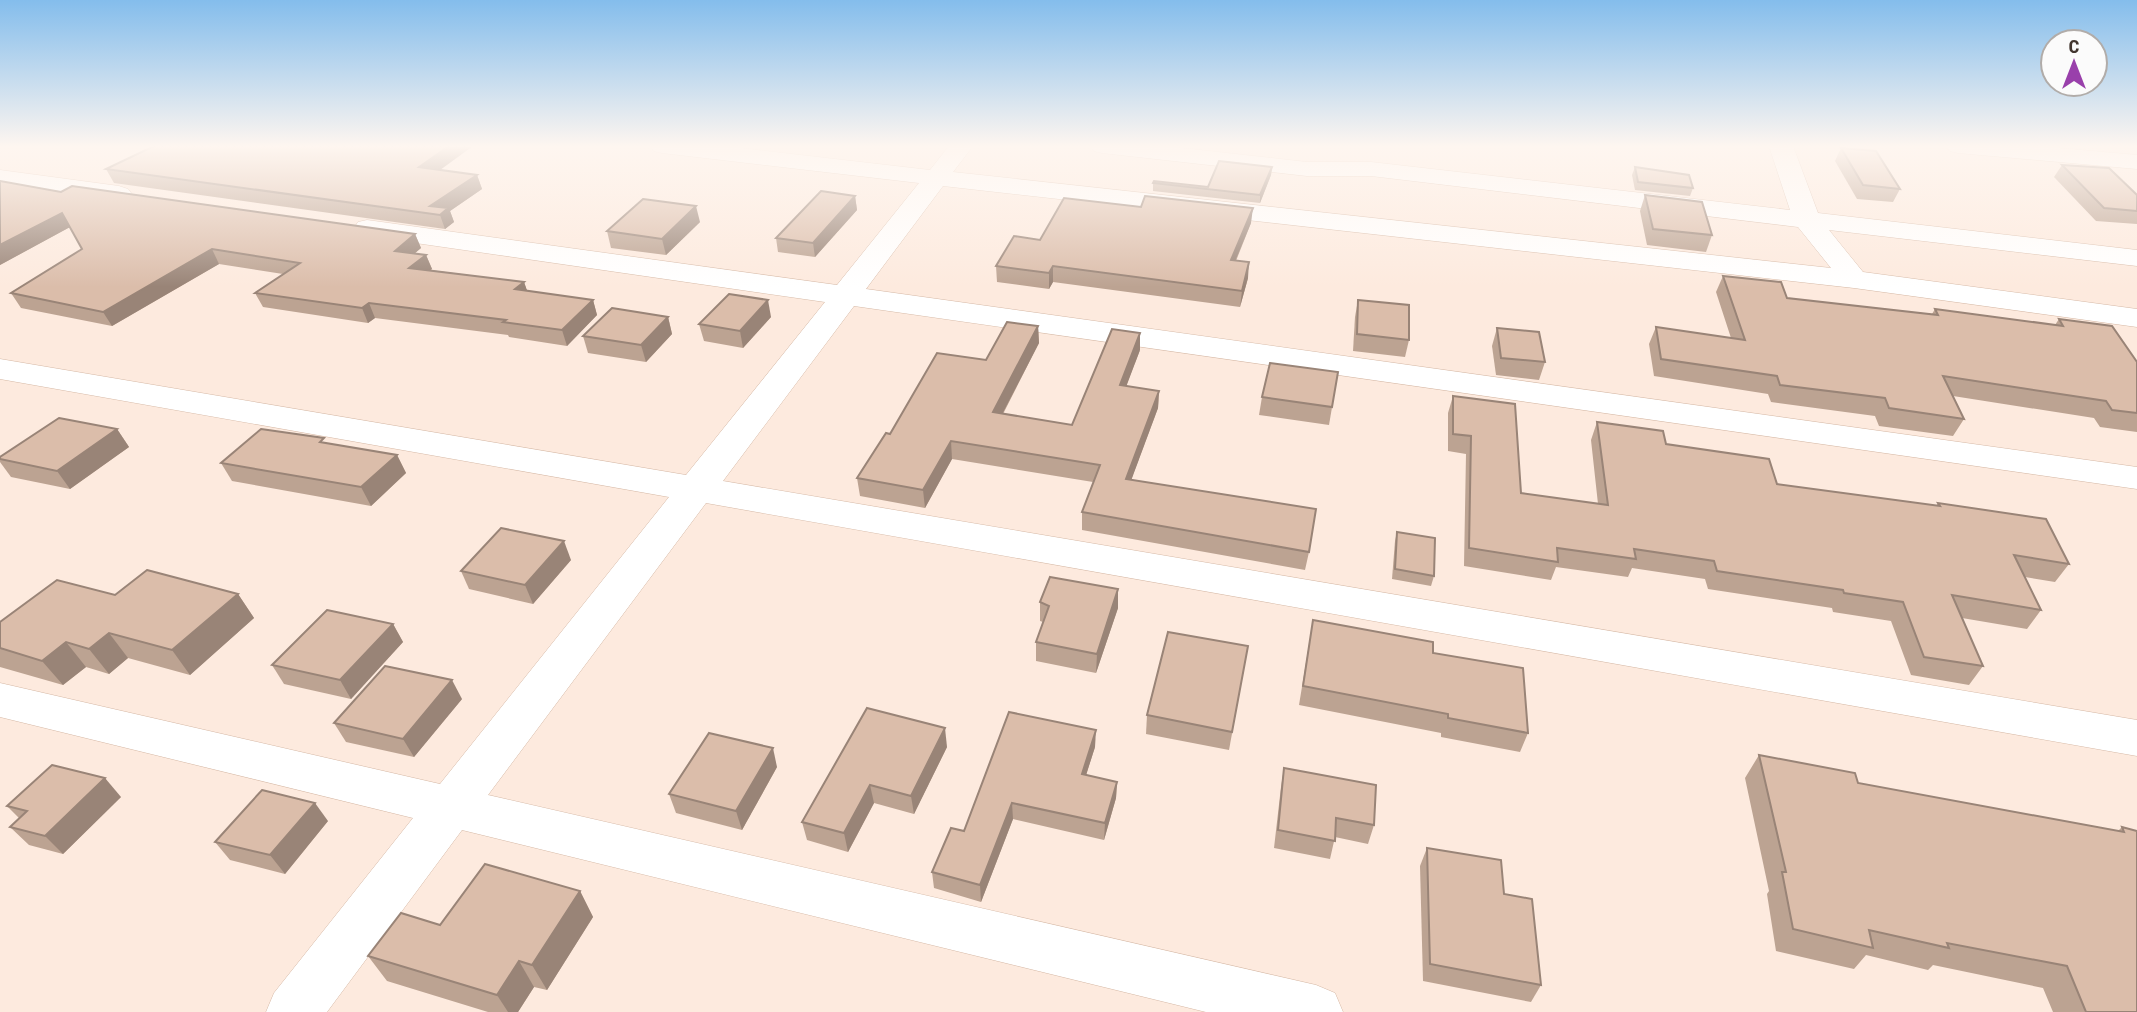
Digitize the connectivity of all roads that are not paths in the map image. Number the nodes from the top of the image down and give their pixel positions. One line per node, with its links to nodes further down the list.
1 (112, 193): 6 (street)
2 (925, 193): 11 (street)
3 (1127, 193): 10 (street)
4 (1578, 193): 7 (street)
5 (1798, 193): 7 (street)
6 (147, 198)
7 (1807, 220): 9 (street); 10 (street)
8 (337, 224): 11 (street)
9 (2137, 258)
10 (1854, 279): 12 (street)
11 (845, 298): 14 (street); 15 (street)
12 (2137, 318)
13 (0, 369): 15 (street)
14 (2137, 478)
15 (697, 489): 17 (street); 18 (street)
16 (0, 700): 18 (street)
17 (2137, 738)
18 (450, 809): 19 (street); 20 (street)
19 (293, 1012)
20 (1316, 1012)

